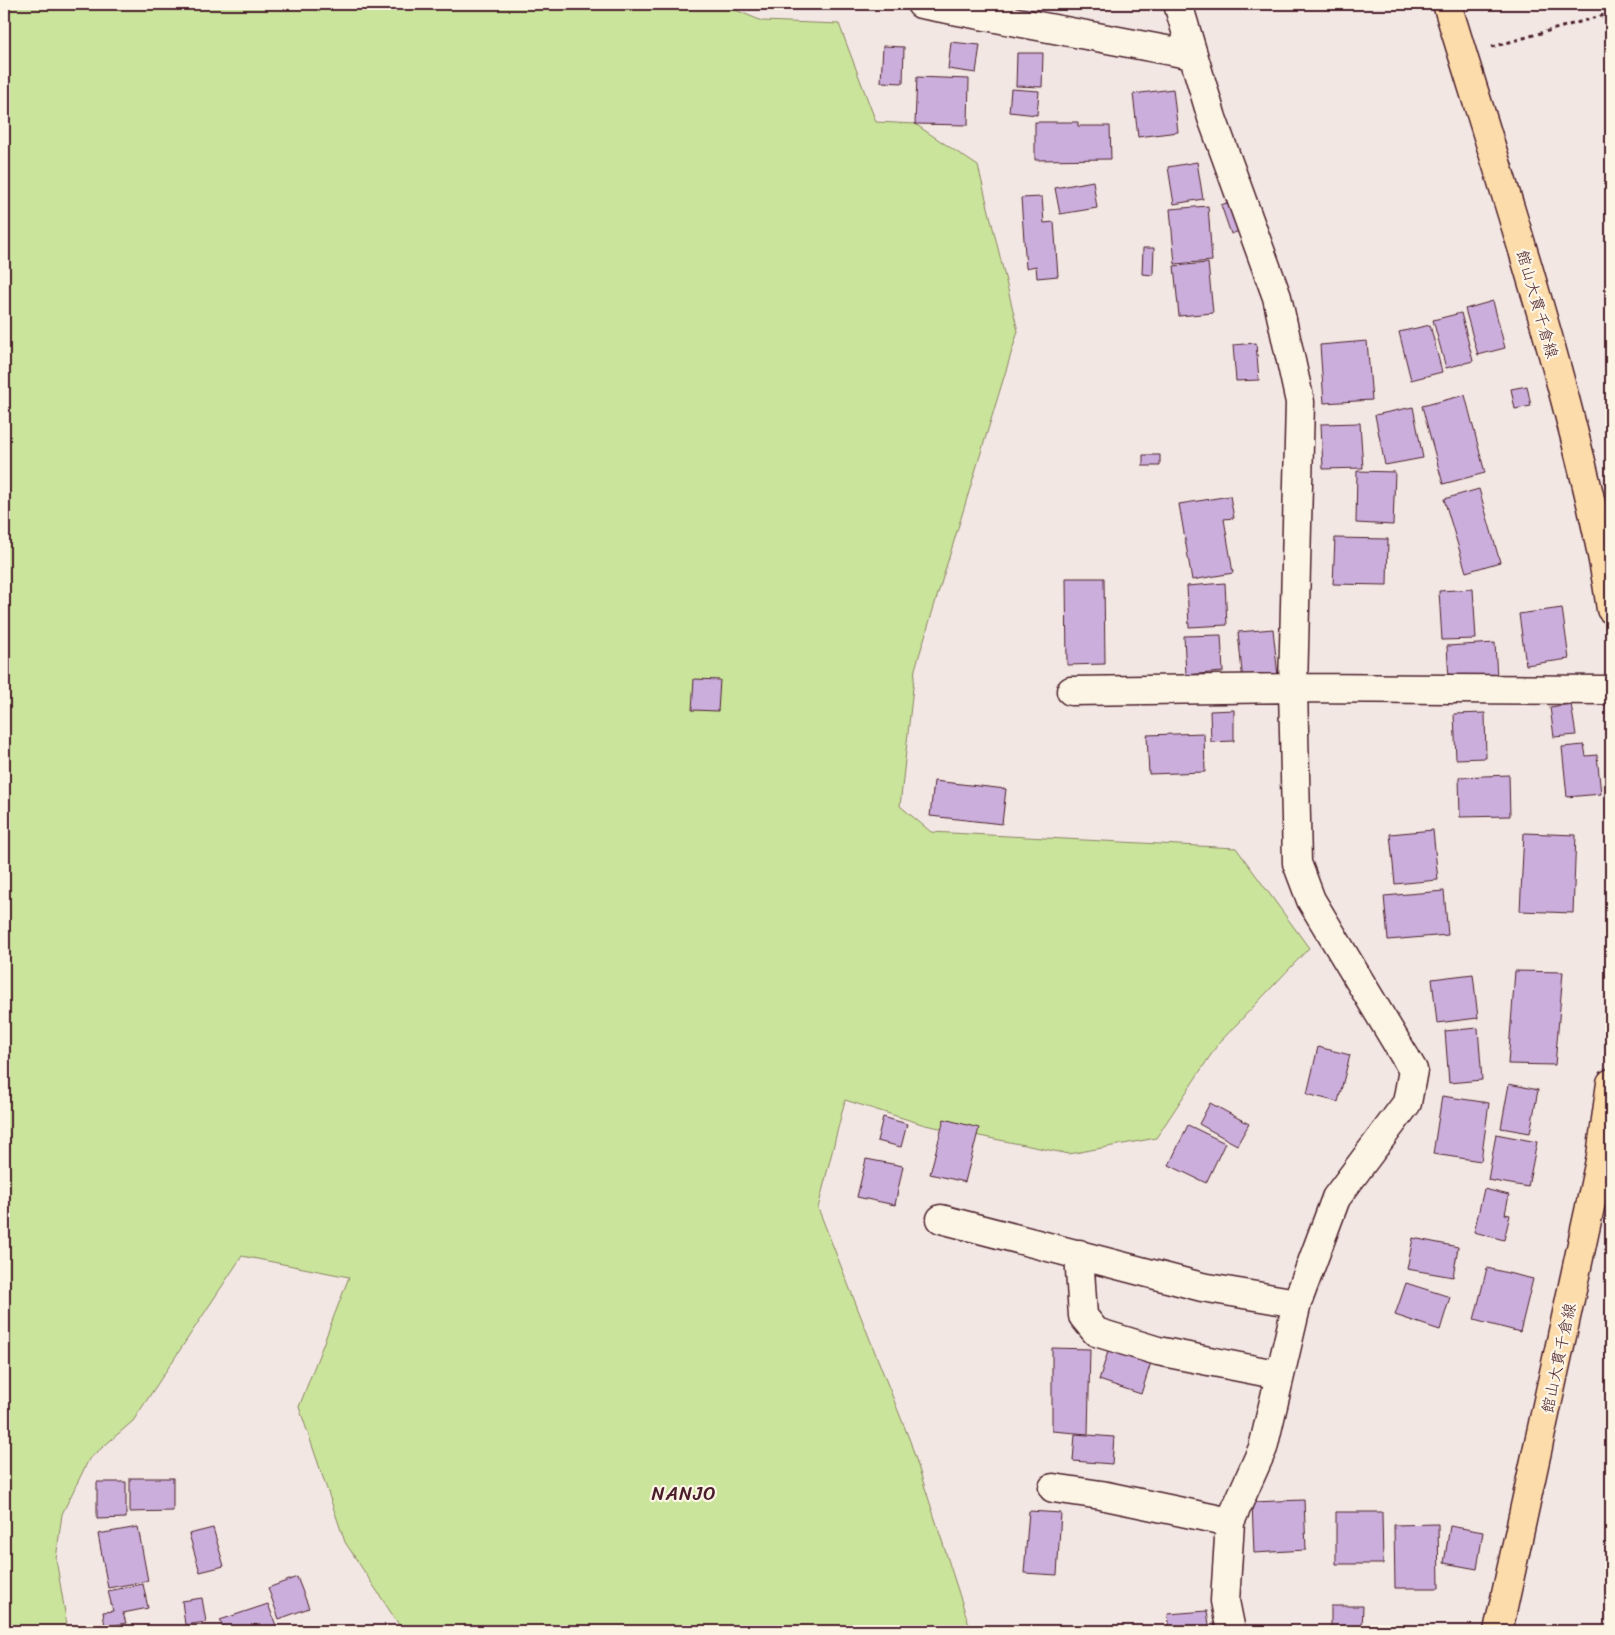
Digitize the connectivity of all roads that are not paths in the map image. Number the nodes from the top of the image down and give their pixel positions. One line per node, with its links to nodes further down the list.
1 (921, 4): 4 (street)
2 (1178, 4): 4 (street)
3 (1447, 4): 5 (main road, 館山大貫千倉線)
4 (1194, 55): 6 (street)
5 (1611, 609)
6 (1293, 688): 7 (street); 8 (street); 12 (street)
7 (1611, 690)
8 (1071, 691)
9 (1611, 1083): 17 (main road, 館山大貫千倉線)
10 (941, 1219): 11 (street)
11 (1079, 1254): 12 (street); 13 (street)
12 (1297, 1303): 13 (street)
13 (1280, 1375): 15 (street)
14 (1053, 1488): 15 (street)
15 (1230, 1522): 16 (street)
16 (1231, 1631)
17 (1498, 1631)

